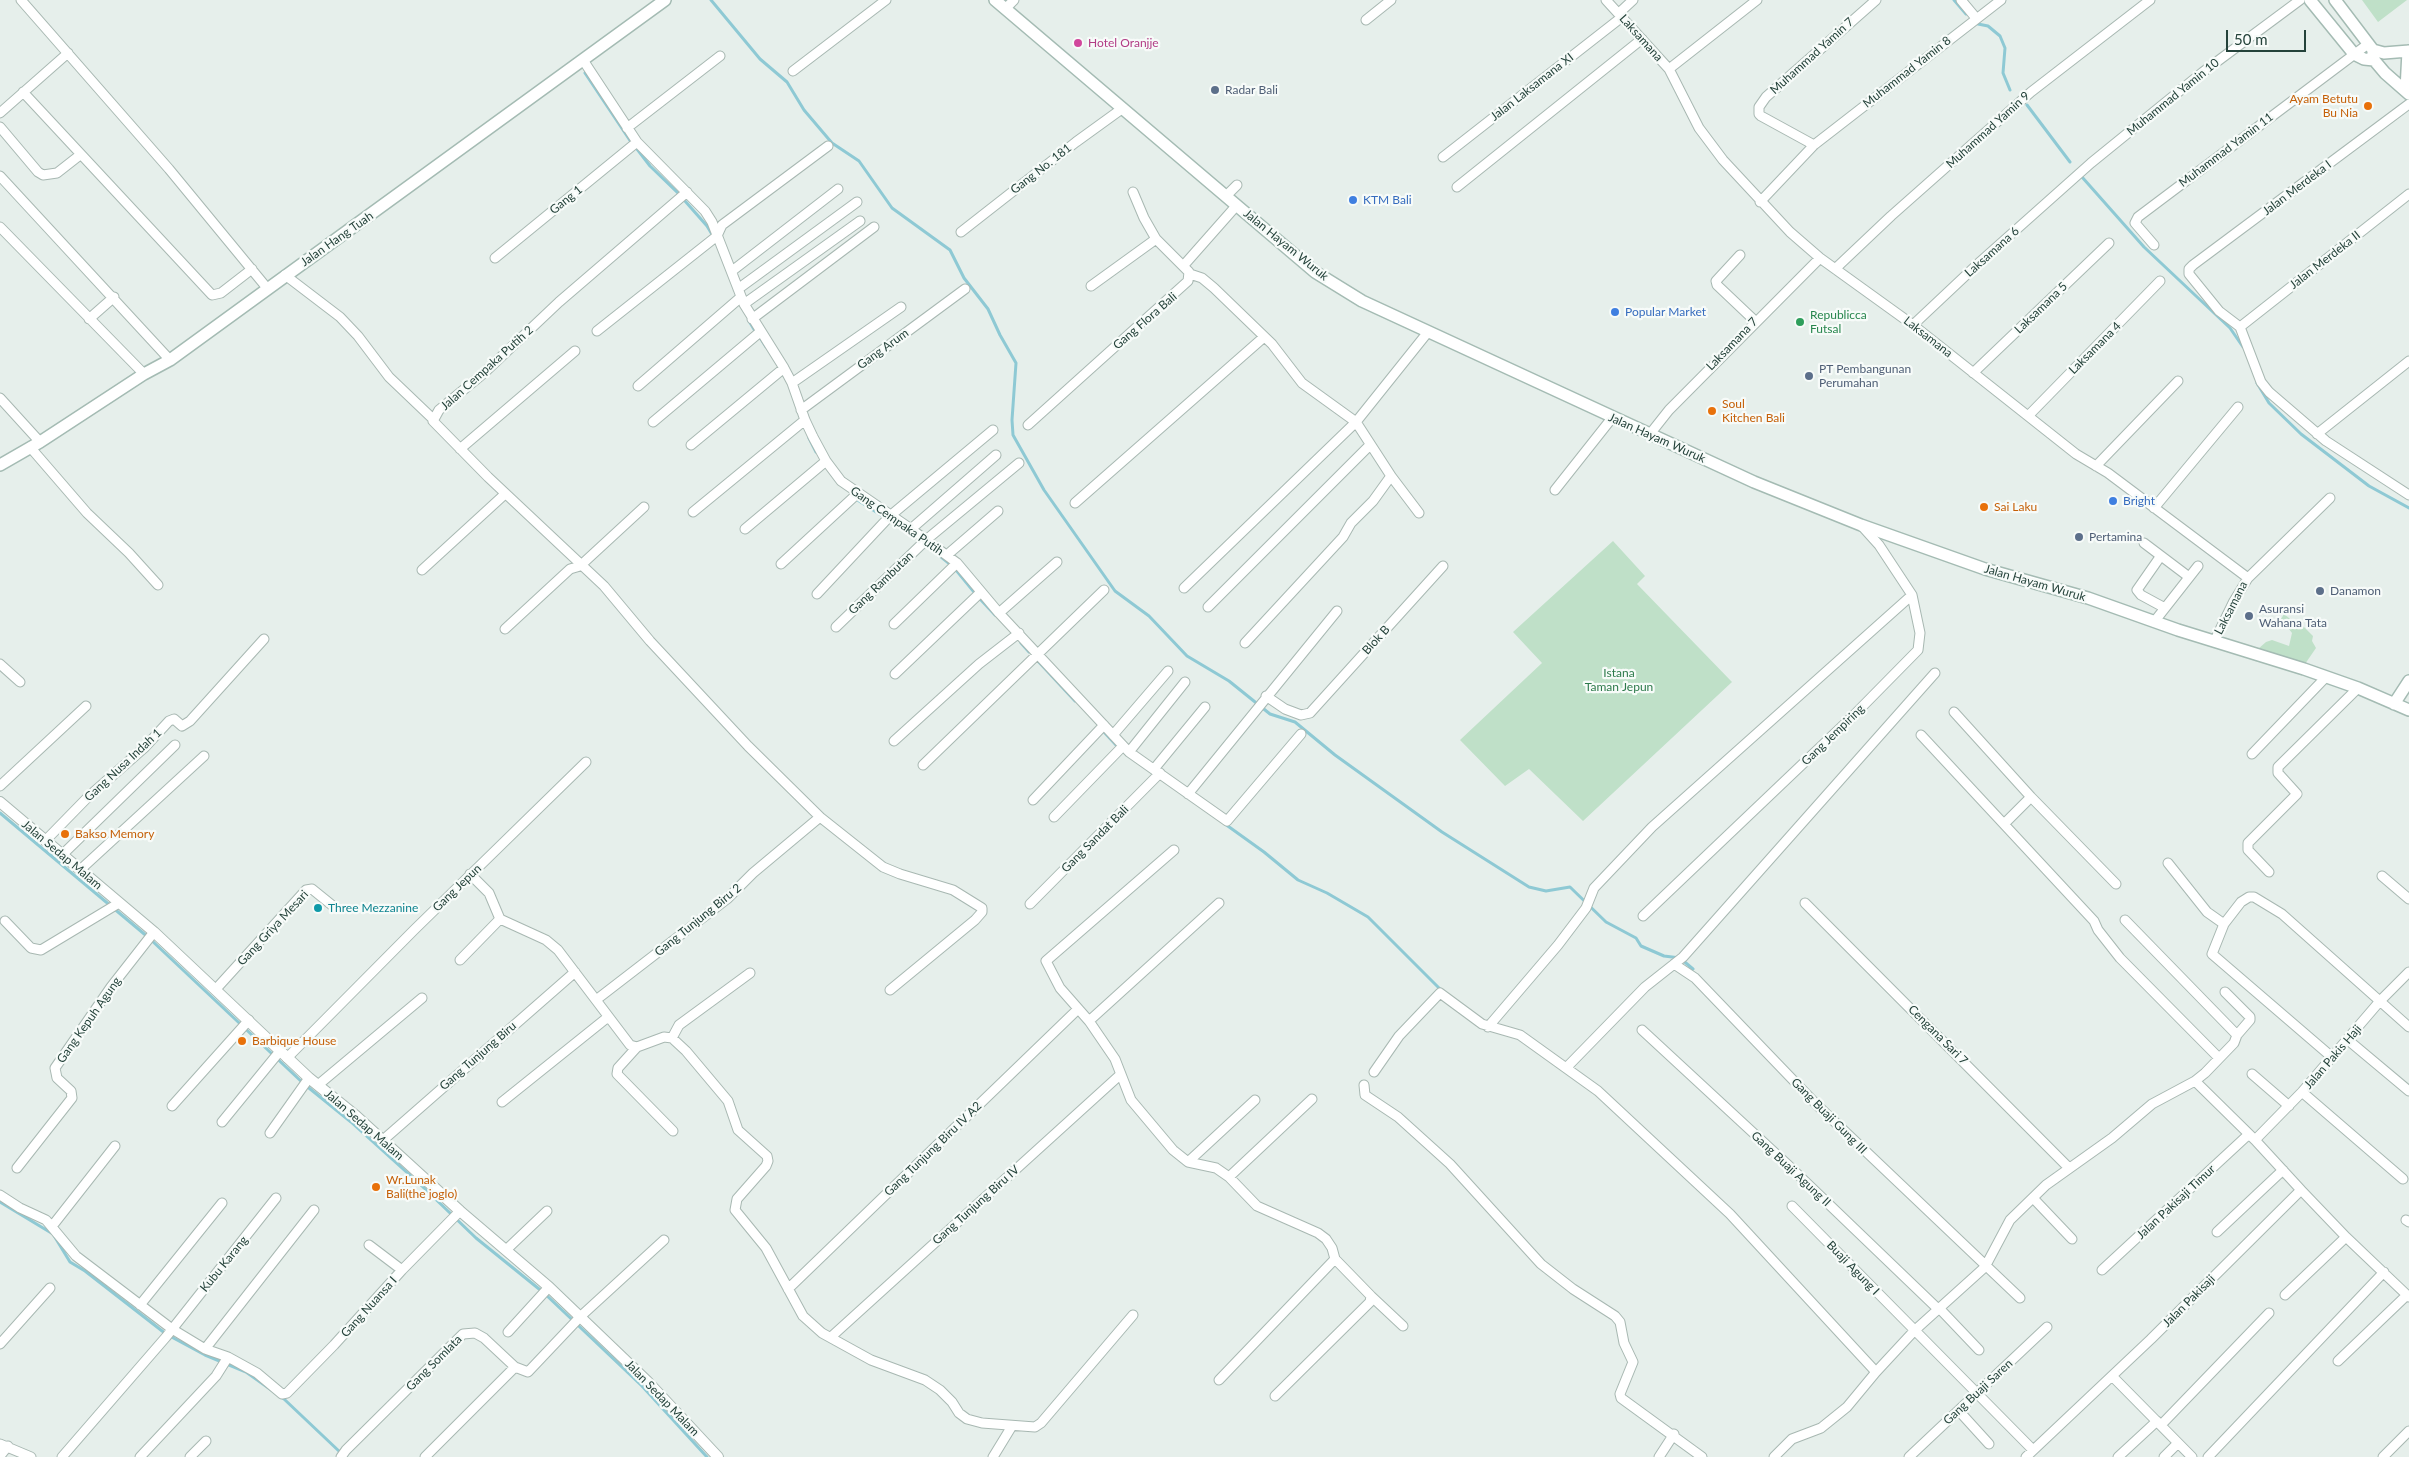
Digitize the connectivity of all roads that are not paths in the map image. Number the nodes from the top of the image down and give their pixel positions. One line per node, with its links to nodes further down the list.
1 (21, 0): 24 (street)
2 (665, 0): 27 (main road, Jalan Hang Tuah)
3 (886, 0): 29 (street)
4 (995, 0): 17 (main road, Jalan Hayam Wuruk)
5 (1014, 0): 17 (street)
6 (1392, 0): 20 (street)
7 (1606, 0): 18 (street, Laksamana)
8 (1633, 0): 18 (street, Jalan Laksamana XI)
9 (1757, 0): 28 (street)
10 (1876, 0): 38 (street, Muhammad Yamin 7)
11 (1961, 0): 19 (street)
12 (2001, 0): 19 (street, Muhammad Yamin 8)
13 (2150, 0): 68 (street, Muhammad Yamin 9)
14 (2300, 0): 43 (street, Muhammad Yamin 10)
15 (2310, 0): 25 (main road)
16 (2335, 0): 22 (main road)
17 (1005, 9): 33 (main road, Jalan Hayam Wuruk)
18 (1620, 15): 21 (street, Laksamana); 41 (street, Jalan Laksamana XI)
19 (1976, 18): 38 (street, Muhammad Yamin 8)
20 (1366, 20)
21 (1642, 38): 28 (street, Laksamana); 45 (street)
22 (2371, 51): 23 (main road); 25 (main road); 25 (street, Muhammad Yamin 11); 31 (main road)
23 (2409, 51): 31 (main road)
24 (68, 53): 30 (street); 66 (street)
25 (2354, 54): 61 (street, Muhammad Yamin 11)
26 (720, 56): 36 (street)
27 (583, 60): 36 (street, Gang Cempaka Putih); 70 (main road, Jalan Hang Tuah)
28 (1669, 69): 52 (street, Laksamana)
29 (793, 71)
30 (23, 92): 34 (street); 40 (street)
31 (2408, 92)
32 (2409, 104): 82 (street, Jalan Merdeka I)
33 (1122, 108): 50 (main road, Jalan Hayam Wuruk); 57 (street, Gang No. 181)
34 (0, 113)
35 (0, 127): 40 (street)
36 (627, 128): 37 (street, Gang Cempaka Putih)
37 (637, 142): 47 (street, Gang Cempaka Putih); 63 (street, Gang 1)
38 (1814, 145): 52 (street, Muhammad Yamin 8)
39 (828, 146): 58 (street)
40 (80, 155): 66 (street)
41 (1443, 157)
42 (1, 179): 75 (street)
43 (2074, 181): 81 (street, Laksamana 6)
44 (1237, 185): 50 (street)
45 (1457, 187)
46 (838, 190): 67 (street)
47 (687, 192): 58 (street, Gang Cempaka Putih); 101 (street, Jalan Cempaka Putih 2)
48 (1133, 192): 59 (street)
49 (2409, 194): 82 (street, Jalan Merdeka II)
50 (1227, 195): 53 (main road, Jalan Hayam Wuruk)
51 (856, 202): 76 (street)
52 (1760, 202): 64 (street, Laksamana)
53 (1237, 204): 65 (street); 85 (main road, Jalan Hayam Wuruk)
54 (860, 221): 76 (street)
55 (0, 228): 78 (street)
56 (874, 228): 79 (street)
57 (961, 232)
58 (717, 236): 67 (street, Gang Cempaka Putih); 83 (street)
59 (1156, 239): 65 (street); 72 (street)
60 (2109, 242): 91 (street, Laksamana 5)
61 (2154, 245)
62 (1740, 255): 80 (street)
63 (495, 258)
64 (1820, 258): 68 (street, Laksamana); 80 (street, Laksamana 7)
65 (1184, 265): 69 (street)
66 (252, 269): 73 (street)
67 (732, 270): 76 (street, Gang Cempaka Putih)
68 (1835, 270): 81 (street, Laksamana)
69 (1190, 274): 86 (street); 105 (street, Gang Flora Bali)
70 (285, 275): 73 (main road, Jalan Hang Tuah); 101 (street)
71 (2160, 281): 99 (street, Laksamana 4)
72 (1091, 286)
73 (267, 288): 88 (main road, Jalan Hang Tuah)
74 (965, 289): 98 (street, Gang Arum)
75 (114, 297): 78 (street); 88 (street)
76 (741, 297): 79 (street, Gang Cempaka Putih); 95 (street)
77 (901, 307): 94 (street)
78 (89, 319): 92 (street)
79 (752, 319): 84 (street, Gang Cempaka Putih)
80 (1754, 321): 107 (street, Laksamana 7)
81 (1913, 325): 91 (street, Laksamana)
82 (2240, 327): 108 (street)
83 (597, 331)
84 (760, 332): 90 (street, Gang Cempaka Putih); 103 (street)
85 (1428, 332): 100 (main road, Jalan Hayam Wuruk); 104 (street)
86 (1264, 337): 104 (street); 124 (street)
87 (575, 351): 112 (street)
88 (170, 360): 92 (main road, Jalan Hang Tuah)
89 (2409, 361): 108 (street)
90 (784, 368): 94 (street, Gang Cempaka Putih); 110 (street)
91 (1973, 373): 99 (street, Laksamana)
92 (144, 374): 109 (main road, Jalan Hang Tuah)
93 (2178, 381): 117 (street)
94 (792, 383): 98 (street, Gang Cempaka Putih)
95 (638, 386)
96 (0, 398): 109 (street)
97 (2238, 407): 126 (street)
98 (801, 410): 102 (street, Gang Cempaka Putih)
99 (2029, 415): 117 (street, Laksamana)
100 (1612, 418): 107 (main road, Jalan Hayam Wuruk); 119 (street)
101 (434, 419): 112 (street, Jalan Cempaka Putih 2)
102 (805, 420): 114 (street, Gang Cempaka Putih); 128 (street)
103 (653, 422)
104 (1356, 422): 111 (street); 148 (street)
105 (1028, 425)
106 (994, 430): 130 (street)
107 (1650, 434): 131 (main road, Jalan Hayam Wuruk)
108 (2317, 434): 122 (street)
109 (35, 445): 116 (main road, Jalan Hang Tuah); 147 (street)
110 (691, 445)
111 (1370, 445): 118 (street); 153 (street)
112 (460, 449): 120 (street, Jalan Cempaka Putih 2)
113 (996, 455): 132 (street)
114 (826, 461): 121 (street, Gang Cempaka Putih); 133 (street)
115 (1019, 463): 134 (street, Gang Rambutan)
116 (0, 465)
117 (2096, 466): 126 (street, Laksamana)
118 (1391, 476): 129 (street); 164 (street)
119 (1555, 490)
120 (505, 494): 141 (street, Jalan Cempaka Putih 2); 144 (street)
121 (857, 494): 130 (street, Gang Cempaka Putih); 140 (street)
122 (2409, 495)
123 (2330, 498): 146 (street)
124 (1075, 503)
125 (644, 507): 141 (street)
126 (2154, 508): 146 (street, Laksamana)
127 (998, 511): 136 (street)
128 (693, 512)
129 (1419, 513)
130 (890, 516): 132 (street, Gang Cempaka Putih); 151 (street)
131 (1861, 525): 152 (street, Gang Jempiring); 157 (main road, Jalan Hayam Wuruk)
132 (912, 528): 134 (street, Gang Cempaka Putih)
133 (745, 529)
134 (926, 540): 136 (street, Gang Cempaka Putih); 159 (street, Gang Rambutan)
135 (2144, 543): 137 (street)
136 (947, 555): 139 (street, Gang Cempaka Putih)
137 (2160, 556): 145 (street); 154 (street)
138 (1058, 562): 156 (street)
139 (957, 563): 150 (street, Gang Cempaka Putih); 158 (street)
140 (781, 564)
141 (580, 566): 160 (street); 198 (street, Jalan Cempaka Putih 2)
142 (1443, 566): 175 (street, Blok B)
143 (2198, 566): 145 (street)
144 (422, 570)
145 (2189, 578): 154 (street)
146 (2248, 578): 163 (street, Laksamana)
147 (158, 585)
148 (1184, 588)
149 (1104, 590): 165 (street)
150 (980, 593): 156 (street, Gang Cempaka Putih); 169 (street)
151 (817, 594)
152 (1912, 595): 216 (street, Gang Jempiring); 237 (street)
153 (1208, 607)
154 (2165, 608): 157 (street)
155 (1337, 611): 175 (street)
156 (999, 613): 161 (street, Gang Cempaka Putih)
157 (2154, 622): 163 (main road, Jalan Hayam Wuruk)
158 (894, 624)
159 (836, 627)
160 (505, 629)
161 (1019, 634): 165 (street, Gang Cempaka Putih); 185 (street)
162 (264, 639): 201 (street, Gang Nusa Indah 1)
163 (2215, 640): 170 (main road, Jalan Hayam Wuruk)
164 (1245, 643)
165 (1036, 653): 181 (street, Gang Cempaka Putih); 191 (street)
166 (0, 664): 172 (street)
167 (1168, 672): 183 (street)
168 (1935, 673): 223 (street)
169 (894, 674)
170 (2326, 676): 174 (main road, Jalan Hayam Wuruk); 188 (street)
171 (2409, 681): 176 (main road)
172 (20, 682)
173 (1185, 682): 187 (street)
174 (2358, 688): 176 (main road, Jalan Hayam Wuruk); 206 (street)
175 (1264, 698): 194 (street)
176 (2394, 704): 179 (main road, Jalan Hayam Wuruk)
177 (86, 706): 193 (street)
178 (1205, 707): 192 (street, Gang Sandat Bali)
179 (2409, 710)
180 (1954, 712): 195 (street)
181 (1104, 725): 183 (street, Gang Cempaka Putih); 196 (street)
182 (1301, 734): 194 (street, Gang Cempaka Putih)
183 (1113, 735): 187 (street, Gang Cempaka Putih)
184 (1921, 735): 200 (street)
185 (894, 741)
186 (175, 745): 203 (street)
187 (1126, 749): 192 (street, Gang Cempaka Putih); 199 (street)
188 (2252, 754)
189 (204, 756): 205 (street)
190 (586, 762): 207 (street, Gang Jepun)
191 (923, 765)
192 (1157, 771): 194 (street, Gang Cempaka Putih); 214 (street, Gang Sandat Bali)
193 (0, 786)
194 (1188, 794)
195 (2031, 797): 200 (street); 209 (street)
196 (1033, 800)
197 (0, 802): 201 (street, Jalan Sedap Malam)
198 (820, 818): 228 (street, Jalan Cempaka Putih 2); 231 (street, Gang Tunjung Biru 2)
199 (1054, 818)
200 (2004, 824): 245 (street)
201 (45, 841): 203 (street, Jalan Sedap Malam)
202 (1174, 850): 233 (street)
203 (62, 855): 205 (street, Jalan Sedap Malam)
204 (2168, 863): 220 (street)
205 (80, 870): 213 (street, Jalan Sedap Malam)
206 (2269, 872)
207 (470, 874): 217 (street); 244 (street, Gang Jepun)
208 (2382, 876): 210 (street)
209 (2116, 884)
210 (2409, 898)
211 (1219, 902): 235 (street)
212 (1805, 903): 269 (street, Cengana Sari 7)
213 (117, 904): 219 (street); 221 (street, Jalan Sedap Malam)
214 (1030, 904)
215 (333, 906): 227 (street, Gang Griya Mesari)
216 (1643, 916)
217 (500, 919): 222 (street); 224 (street)
218 (2125, 920): 240 (street)
219 (5, 921)
220 (2224, 924): 232 (street); 246 (street)
221 (151, 937): 227 (street, Jalan Sedap Malam); 268 (street, Gang Kepuh Agung)
222 (460, 960)
223 (1678, 961): 247 (street); 290 (street, Gang Buaji Gung III)
224 (575, 972): 231 (street); 265 (street, Gang Tunjung Biru)
225 (2409, 972): 232 (street, Jalan Pakis Haji)
226 (750, 973): 241 (street)
227 (216, 989): 236 (street, Jalan Sedap Malam)
228 (890, 990)
229 (2225, 992): 240 (street)
230 (422, 998): 252 (street)
231 (596, 1000): 234 (street)
232 (2380, 1001): 238 (street); 242 (street, Jalan Pakis Haji)
233 (1077, 1010): 235 (street); 295 (street, Gang Tunjung Biru IV A2)
234 (608, 1017): 243 (street); 258 (street)
235 (1088, 1021): 249 (street)
236 (247, 1022): 244 (street, Jalan Sedap Malam); 259 (street)
237 (1488, 1027): 247 (street); 248 (street)
238 (2409, 1027)
239 (1642, 1030): 302 (street, Gang Buaji Agung II)
240 (2237, 1034): 245 (street)
241 (672, 1038): 243 (street); 295 (street)
242 (2348, 1040): 246 (street, Jalan Pakis Haji); 254 (street)
243 (637, 1047): 262 (street)
244 (280, 1056): 252 (street, Jalan Sedap Malam); 261 (street, Gang Jepun)
245 (2219, 1058): 251 (street)
246 (2333, 1058): 255 (street, Jalan Pakis Haji)
247 (1566, 1068): 318 (street)
248 (1374, 1072)
249 (1121, 1074): 267 (street); 311 (street, Gang Tunjung Biru IV)
250 (2252, 1074): 260 (street)
251 (2195, 1082): 264 (street); 269 (street)
252 (309, 1083): 263 (street); 265 (street, Jalan Sedap Malam)
253 (1364, 1085): 327 (street)
254 (2409, 1091)
255 (2302, 1092): 260 (street, Jalan Pakis Haji); 272 (street)
256 (1312, 1098): 271 (street)
257 (1254, 1100): 267 (street)
258 (502, 1102)
259 (172, 1106)
260 (2289, 1106): 264 (street, Jalan Pakis Haji)
261 (222, 1122)
262 (673, 1131)
263 (270, 1133)
264 (2252, 1137): 270 (street); 292 (street, Jalan Pakisaji Timur)
265 (382, 1141): 281 (street, Jalan Sedap Malam)
266 (115, 1146): 282 (street)
267 (1188, 1162): 271 (street)
268 (17, 1168)
269 (2069, 1168): 276 (street)
270 (2283, 1170): 273 (street); 283 (street)
271 (1229, 1177): 289 (street)
272 (2403, 1178)
273 (2301, 1190): 284 (street); 319 (street, Jalan Pakisaji)
274 (0, 1195): 282 (street)
275 (276, 1198): 310 (street, Kubu Karang)
276 (2033, 1198): 285 (street); 290 (street)
277 (222, 1203): 301 (street)
278 (1792, 1206): 308 (street, Buaji Agung I)
279 (314, 1210): 313 (street)
280 (547, 1212): 288 (street)
281 (456, 1215): 288 (street, Jalan Sedap Malam); 291 (street, Gang Nuansa I)
282 (53, 1226): 301 (street)
283 (2217, 1232)
284 (2346, 1237): 293 (street); 297 (street)
285 (2072, 1239)
286 (664, 1240): 305 (street)
287 (369, 1245): 291 (street)
288 (506, 1250): 296 (street, Jalan Sedap Malam)
289 (1334, 1259): 298 (street); 320 (street)
290 (1985, 1267): 300 (street, Gang Buaji Gung III); 302 (street)
291 (402, 1270): 315 (street, Gang Nuansa I)
292 (2102, 1270)
293 (2384, 1272): 299 (street); 352 (street)
294 (50, 1288): 312 (street)
295 (788, 1289): 311 (street)
296 (544, 1292): 305 (street, Jalan Sedap Malam); 309 (street)
297 (2285, 1295)
298 (1371, 1296): 306 (street); 322 (street)
299 (2408, 1296): 316 (street)
300 (2020, 1298)
301 (140, 1305): 310 (street)
302 (1938, 1308): 308 (street); 314 (street, Gang Buaji Agung II)
303 (2269, 1313): 324 (street)
304 (1133, 1315): 325 (street)
305 (576, 1321): 317 (street); 341 (street, Jalan Sedap Malam)
306 (1403, 1326)
307 (2047, 1327): 321 (street, Gang Buaji Saren)
308 (1914, 1331): 318 (street); 321 (street, Buaji Agung I)
309 (508, 1332)
310 (169, 1333): 313 (street); 337 (street, Kubu Karang)
311 (831, 1336): 325 (street)
312 (0, 1344)
313 (205, 1349): 315 (street)
314 (1979, 1350)
315 (226, 1361): 338 (street)
316 (2338, 1361)
317 (515, 1366): 334 (street, Gang Somlata); 340 (street)
318 (1876, 1372): 345 (street)
319 (2112, 1376): 324 (street); 333 (street, Jalan Pakisaji)
320 (1219, 1380)
321 (1977, 1395): 323 (street, Gang Buaji Saren); 333 (street, Buaji Agung I)
322 (1275, 1396)
323 (1959, 1411): 330 (street); 332 (street, Gang Buaji Saren)
324 (2159, 1423): 329 (street); 349 (street)
325 (1012, 1426): 342 (street)
326 (2409, 1431): 353 (street)
327 (1674, 1434): 343 (street); 344 (street)
328 (206, 1441): 339 (street)
329 (2178, 1443): 350 (street); 351 (street)
330 (1989, 1444)
331 (4, 1445): 335 (street); 336 (street)
332 (1917, 1450): 346 (street, Gang Buaji Saren); 347 (street)
333 (2033, 1450): 348 (street, Jalan Pakisaji)
334 (343, 1454)
335 (0, 1456)
336 (31, 1457)
337 (62, 1457)
338 (140, 1457)
339 (190, 1457)
340 (425, 1457)
341 (718, 1457)
342 (993, 1457)
343 (1658, 1457)
344 (1702, 1457)
345 (1774, 1457)
346 (1909, 1457)
347 (1924, 1457)
348 (2026, 1457)
349 (2118, 1457)
350 (2164, 1457)
351 (2192, 1457)
352 (2208, 1457)
353 (2383, 1457)

